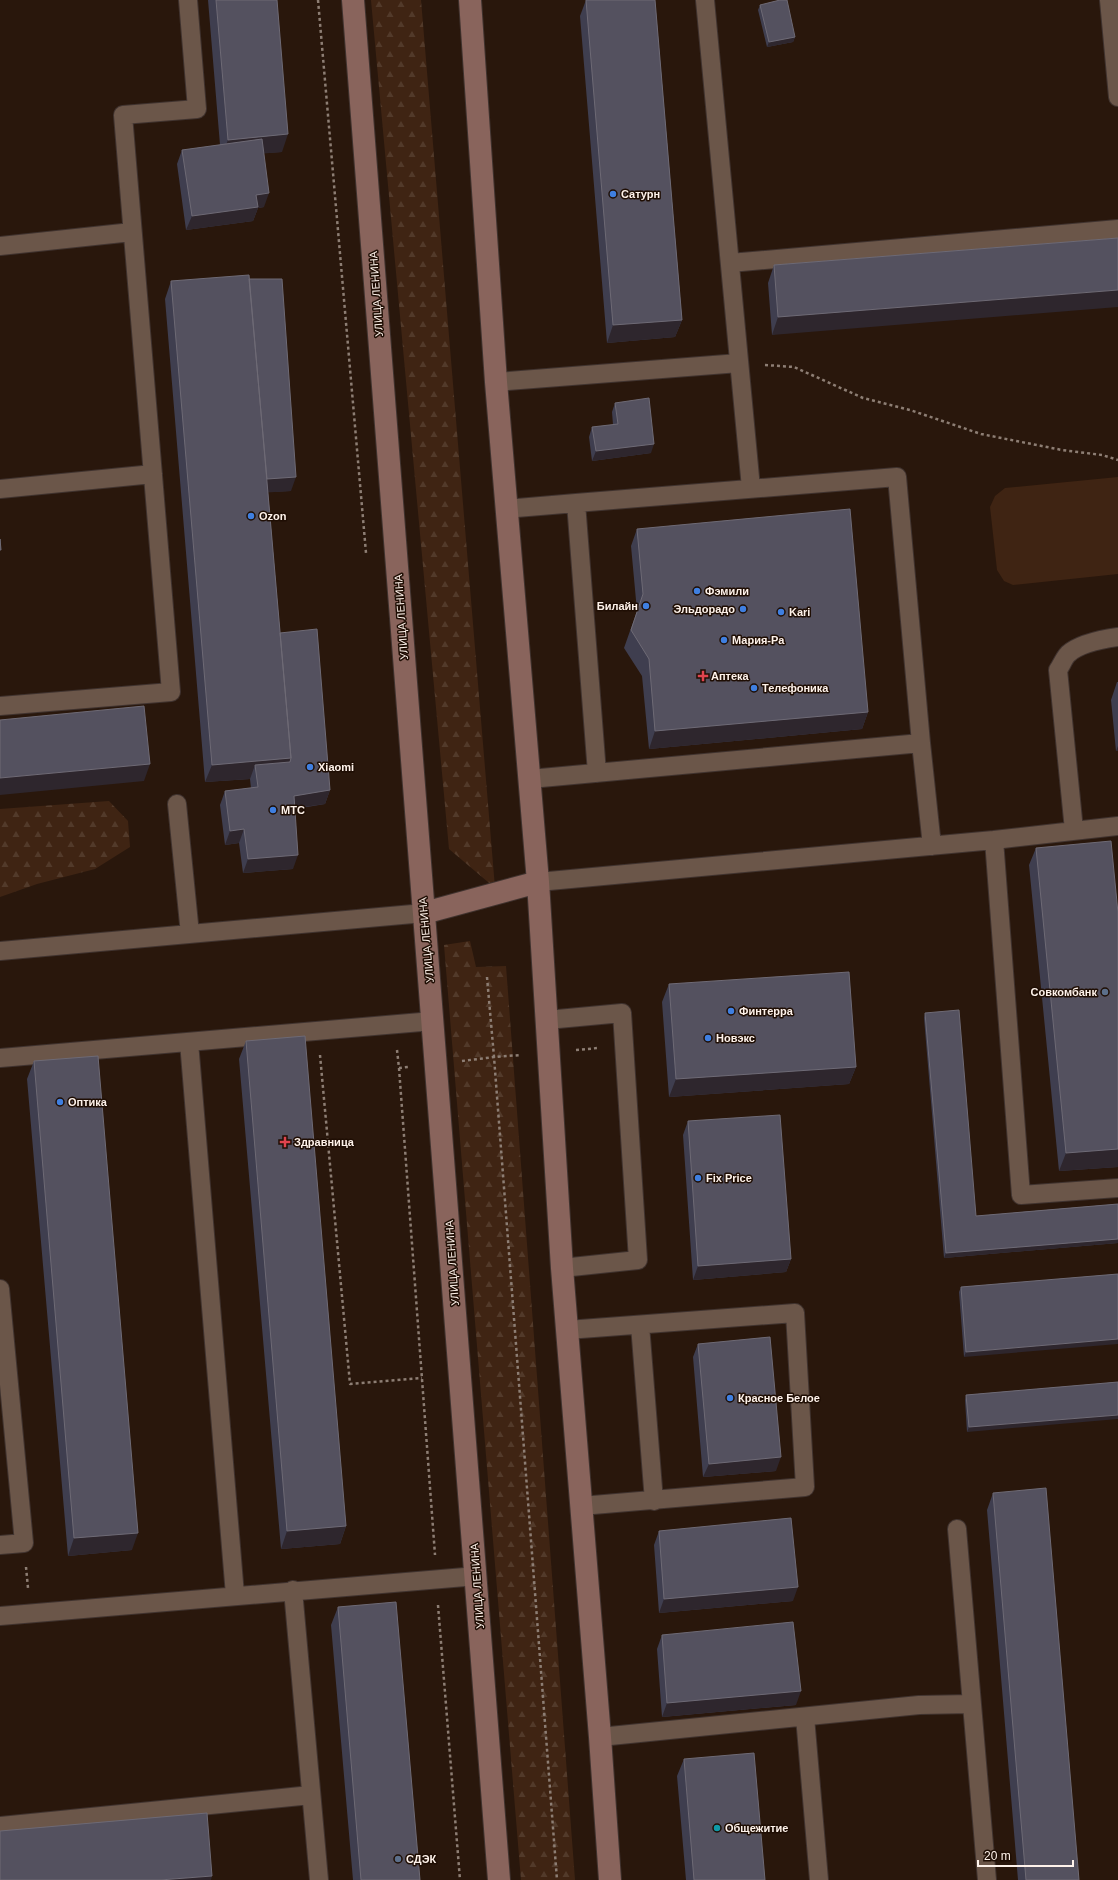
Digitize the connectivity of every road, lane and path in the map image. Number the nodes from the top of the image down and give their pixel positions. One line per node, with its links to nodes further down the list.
1 (188, 0): 9 (lane)
2 (318, 0): 20 (path)
3 (353, 0): 32 (street, УЛИЦА ЛЕНИНА)
4 (470, 0): 13 (street)
5 (704, 0): 11 (lane)
6 (1109, 0): 7 (lane)
7 (1118, 97)
8 (1118, 229): 11 (lane)
9 (132, 232): 10 (lane); 15 (lane)
10 (0, 246)
11 (730, 263): 12 (lane)
12 (739, 363): 13 (lane); 14 (path); 16 (lane)
13 (496, 382): 19 (street)
14 (1118, 460)
15 (152, 474): 17 (lane); 22 (lane)
16 (751, 488): 18 (lane); 23 (lane)
17 (0, 489)
18 (576, 504): 19 (lane); 24 (lane)
19 (506, 509): 25 (street)
20 (366, 557)
21 (1118, 637): 28 (lane)
22 (0, 706)
23 (921, 743): 24 (lane); 30 (lane)
24 (597, 773): 25 (lane)
25 (530, 779): 31 (street)
26 (177, 804): 33 (lane)
27 (1118, 826): 28 (lane)
28 (1074, 830): 29 (lane)
29 (994, 840): 30 (lane); 43 (lane)
30 (932, 846): 31 (lane)
31 (538, 882): 32 (street); 35 (street)
32 (424, 913): 33 (lane); 36 (street, УЛИЦА ЛЕНИНА)
33 (190, 934): 34 (lane)
34 (0, 951)
35 (547, 1020): 44 (street); 44 (lane)
36 (433, 1022): 37 (lane); 41 (street, УЛИЦА ЛЕНИНА)
37 (394, 1025): 38 (lane); 42 (path)
38 (318, 1031): 39 (lane); 48 (path)
39 (189, 1042): 40 (lane); 57 (lane)
40 (0, 1058)
41 (436, 1064): 42 (path); 54 (street, УЛИЦА ЛЕНИНА); 68 (path)
42 (399, 1068): 48 (path)
43 (1118, 1188)
44 (562, 1268): 47 (street)
45 (0, 1289): 52 (lane)
46 (640, 1325): 47 (lane); 49 (lane); 49 (lane)
47 (567, 1330): 50 (street)
48 (422, 1378): 55 (path)
49 (654, 1501): 50 (lane)
50 (581, 1506): 62 (street)
51 (957, 1529): 60 (lane)
52 (24, 1543): 53 (lane); 58 (path)
53 (0, 1545)
54 (477, 1576): 55 (lane); 67 (street, УЛИЦА ЛЕНИНА)
55 (436, 1580): 56 (lane); 66 (path)
56 (293, 1590): 57 (lane); 63 (lane)
57 (235, 1595): 58 (lane)
58 (31, 1613): 59 (lane)
59 (0, 1616)
60 (971, 1704): 61 (lane); 71 (lane)
61 (805, 1717): 62 (lane); 70 (lane)
62 (600, 1737): 69 (street)
63 (311, 1795): 64 (lane); 65 (lane)
64 (0, 1826)
65 (319, 1880)
66 (460, 1880)
67 (499, 1880)
68 (557, 1880)
69 (610, 1880)
70 (819, 1880)
71 (987, 1880)

